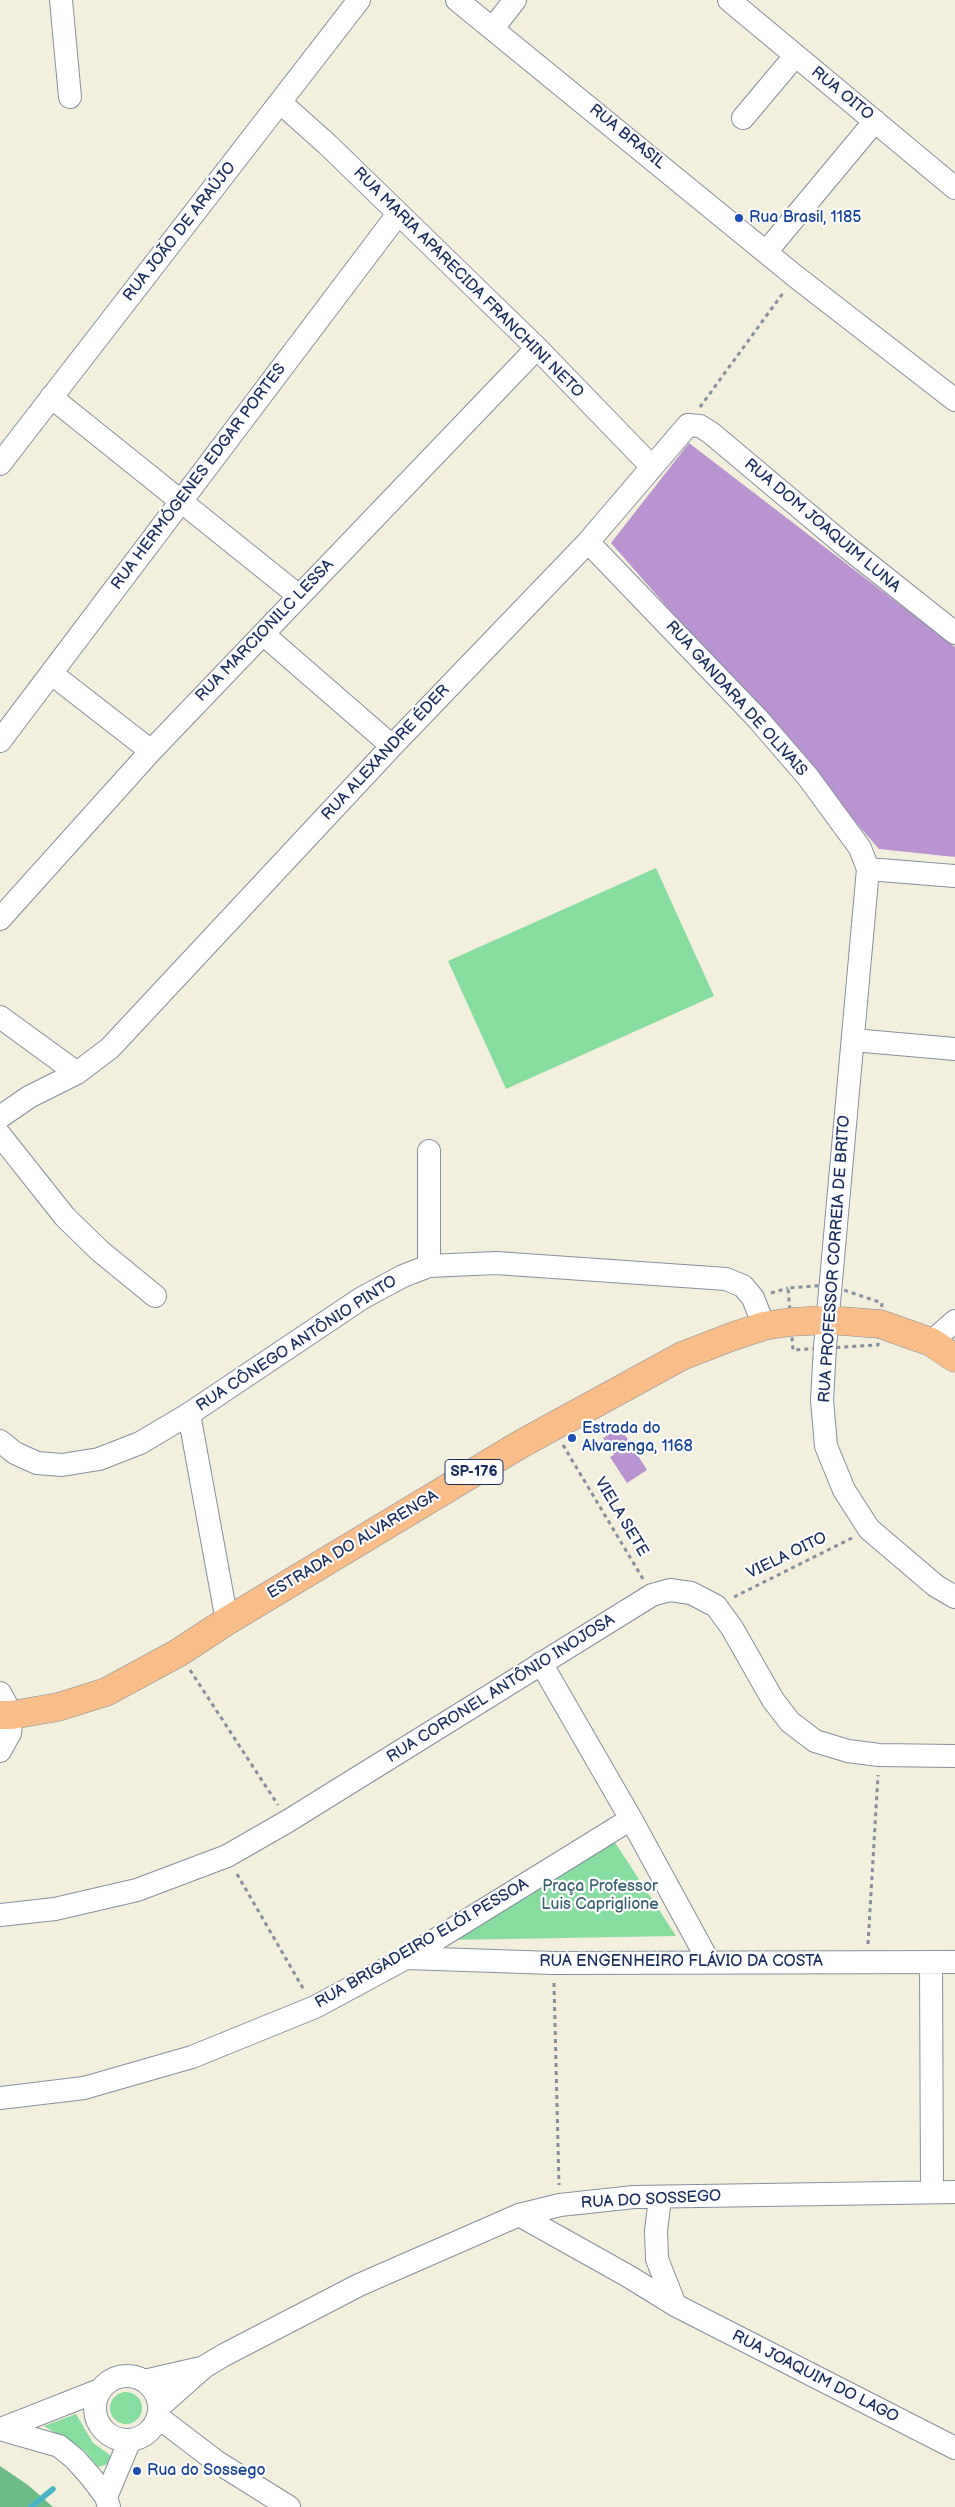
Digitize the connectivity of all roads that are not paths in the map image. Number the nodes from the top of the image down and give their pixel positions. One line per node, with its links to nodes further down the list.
1 (61, 0): 8 (street)
2 (358, 0): 9 (street, RUA JOÃO DE ARAÚJO)
3 (457, 0): 6 (street, RUA BRASIL)
4 (514, 0): 6 (street)
5 (729, 0): 7 (street, RUA OITO)
6 (493, 28): 14 (street, RUA BRASIL)
7 (795, 56): 10 (street); 11 (street, RUA OITO)
8 (70, 97)
9 (281, 103): 13 (street, RUA MARIA APARECIDA FRANCHINI NETO); 16 (street, RUA JOÃO DE ARAÚJO)
10 (743, 118)
11 (875, 120): 12 (street, RUA OITO); 14 (street)
12 (955, 188)
13 (398, 214): 15 (street, RUA MARIA APARECIDA FRANCHINI NETO); 21 (street, RUA HERMÓGENES EDGAR PORTES)
14 (766, 252): 17 (street, RUA BRASIL)
15 (537, 348): 20 (street, RUA MARIA APARECIDA FRANCHINI NETO); 23 (street, RUA MARCIONILC LESSA)
16 (51, 397): 19 (street, RUA JOÃO DE ARAÚJO); 21 (street)
17 (955, 400)
18 (688, 425): 20 (street, RUA ALEXANDRE ÉDER); 24 (street, RUA DOM JOAQUIM LUNA)
19 (0, 464)
20 (652, 467): 22 (street, RUA ALEXANDRE ÉDER)
21 (180, 501): 23 (street); 26 (street, RUA HERMÓGENES EDGAR PORTES)
22 (588, 542): 28 (street, RUA ALEXANDRE ÉDER); 30 (street, RUA GANDARA DE OLIVAIS)
23 (298, 596): 25 (street, RUA MARCIONILC LESSA)
24 (955, 633)
25 (263, 634): 28 (street); 29 (street, RUA MARCIONILC LESSA)
26 (52, 674): 27 (street, RUA HERMÓGENES EDGAR PORTES); 29 (street)
27 (0, 741)
28 (392, 746): 36 (street, RUA ALEXANDRE ÉDER)
29 (151, 751): 32 (street, RUA MARCIONILC LESSA)
30 (868, 869): 31 (street); 34 (street, RUA PROFESSOR CORREIA DE BRITO)
31 (955, 876)
32 (0, 919)
33 (0, 1018): 36 (street)
34 (852, 1040): 35 (street); 42 (street, RUA PROFESSOR CORREIA DE BRITO)
35 (955, 1049)
36 (77, 1073): 37 (street, RUA ALEXANDRE ÉDER)
37 (0, 1116)
38 (0, 1135): 41 (street)
39 (429, 1151): 40 (street)
40 (429, 1266): 44 (street, RUA CÔNEGO ANTÔNIO PINTO); 47 (street, RUA CÔNEGO ANTÔNIO PINTO)
41 (155, 1296)
42 (828, 1320): 44 (main road, ESTRADA DO ALVARENGA / SP-176); 45 (main road, ESTRADA DO ALVARENGA / SP-176); 49 (street, RUA PROFESSOR CORREIA DE BRITO)
43 (955, 1321): 45 (street)
44 (764, 1326): 50 (main road, ESTRADA DO ALVARENGA / SP-176)
45 (931, 1342): 46 (main road, ESTRADA DO ALVARENGA / SP-176)
46 (955, 1358)
47 (189, 1414): 48 (street, RUA CÔNEGO ANTÔNIO PINTO); 50 (street)
48 (0, 1441)
49 (955, 1597)
50 (227, 1621): 52 (main road, ESTRADA DO ALVARENGA / SP-176)
51 (540, 1663): 54 (street, RUA CORONEL ANTÔNIO INOJOSA); 55 (street); 56 (street, RUA CORONEL ANTÔNIO INOJOSA)
52 (4, 1708): 53 (street)
53 (0, 1751)
54 (955, 1756)
55 (631, 1819): 57 (street, RUA BRIGADEIRO ELÓI PESSOA); 58 (street)
56 (0, 1915)
57 (406, 1958): 58 (street, RUA ENGENHEIRO FLÁVIO DA COSTA); 61 (street, RUA BRIGADEIRO ELÓI PESSOA)
58 (709, 1962): 59 (street, RUA ENGENHEIRO FLÁVIO DA COSTA)
59 (931, 1962): 60 (street, RUA ENGENHEIRO FLÁVIO DA COSTA); 62 (street)
60 (955, 1962)
61 (0, 2098)
62 (932, 2192): 63 (street, RUA DO SOSSEGO); 64 (street, RUA DO SOSSEGO)
63 (955, 2192)
64 (660, 2198): 65 (street, RUA DO SOSSEGO); 66 (street)
65 (519, 2215): 66 (street, RUA JOAQUIM DO LAGO); 67 (street, RUA DO SOSSEGO)
66 (675, 2305): 72 (street, RUA JOAQUIM DO LAGO)
67 (204, 2367): 68 (street, RUA DO SOSSEGO); 70 (street, RUA DO SOSSEGO)
68 (144, 2381): 69 (street); 70 (street)
69 (100, 2390): 70 (street); 71 (street)
70 (148, 2424): 73 (street, RUA DO SOSSEGO); 74 (street)
71 (0, 2429): 73 (street)
72 (955, 2448)
73 (107, 2502)
74 (289, 2507)

